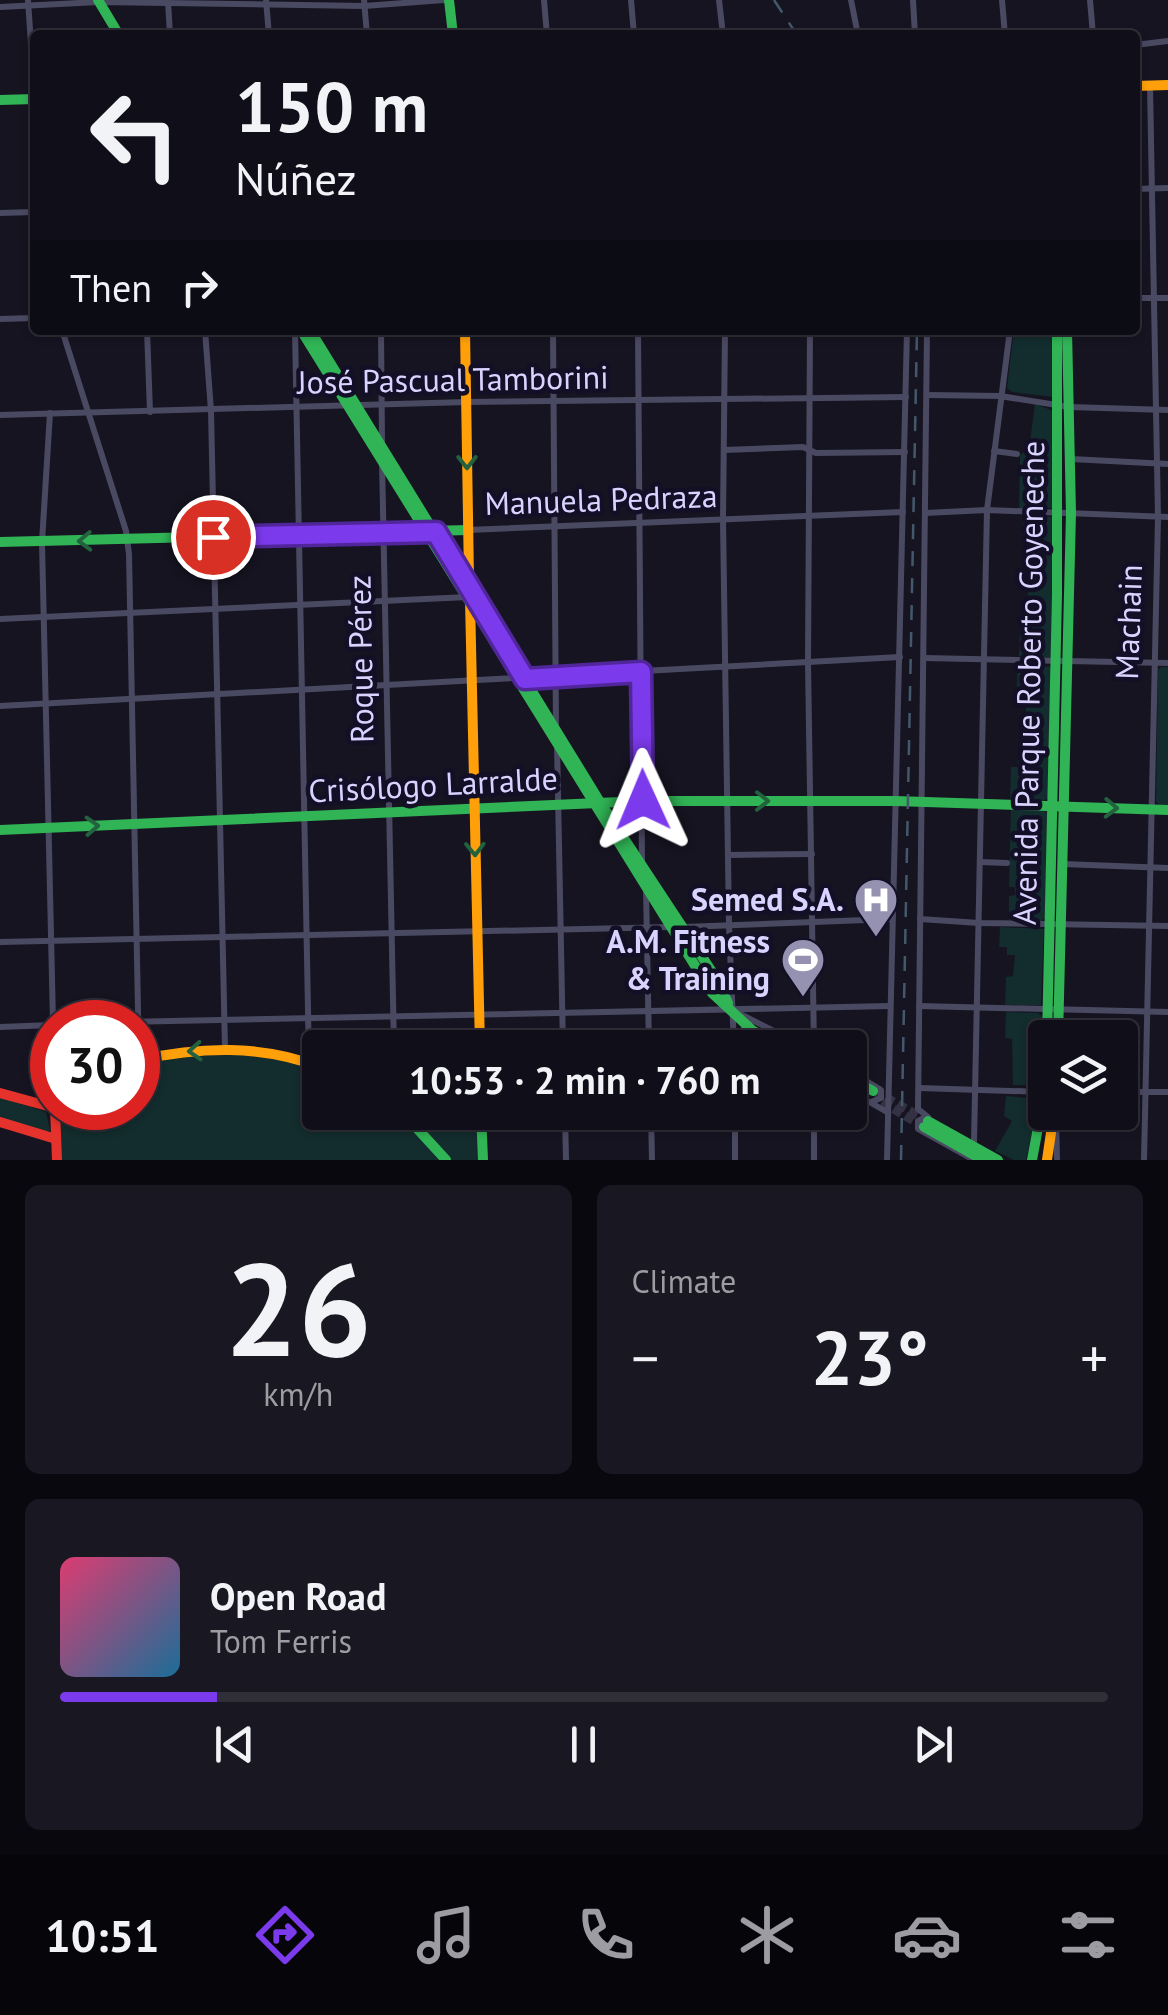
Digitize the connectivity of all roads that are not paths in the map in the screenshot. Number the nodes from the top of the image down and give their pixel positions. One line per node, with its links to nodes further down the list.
1 (447, 0): 13 (street); 19 (main road)
2 (544, 0): 20 (street)
3 (631, 0): 21 (street)
4 (719, 0): 22 (street)
5 (851, 0): 23 (street)
6 (913, 0): 24 (street)
7 (1002, 0): 25 (street)
8 (1090, 0): 26 (street)
9 (99, 1): 10 (street); 12 (street); 15 (main road)
10 (168, 2): 11 (street); 16 (street)
11 (266, 2): 13 (street); 17 (street)
12 (28, 3): 14 (street); 27 (street)
13 (364, 3): 18 (street)
14 (0, 7)
15 (116, 30)
16 (170, 30)
17 (269, 30)
18 (367, 30)
19 (452, 30)
20 (547, 30)
21 (634, 30)
22 (722, 30)
23 (857, 30)
24 (915, 30)
25 (1004, 30)
26 (1093, 30)
27 (30, 31)
28 (1168, 42): 29 (street)
29 (1140, 45)
30 (1140, 86): 31 (main road)
31 (1150, 86): 32 (main road); 35 (street, Machain)
32 (1168, 86)
33 (0, 100): 34 (main road)
34 (30, 101)
35 (1152, 188): 36 (street); 37 (street); 41 (street, Machain)
36 (1168, 188)
37 (1140, 189)
38 (30, 212): 39 (street)
39 (0, 214)
40 (1140, 298): 41 (street)
41 (1155, 298): 42 (street); 74 (street, Machain)
42 (1168, 298)
43 (30, 318): 44 (street)
44 (0, 320)
45 (64, 335): 78 (street)
46 (147, 335): 77 (street)
47 (205, 335): 76 (street)
48 (298, 335): 73 (street)
49 (302, 335): 71 (main road)
50 (313, 335): 71 (main road)
51 (381, 335): 70 (street, Roque Pérez)
52 (465, 335): 68 (main road)
53 (553, 335): 69 (street)
54 (638, 335): 67 (street)
55 (725, 335): 66 (street)
56 (810, 335): 65 (street)
57 (907, 335): 64 (street)
58 (927, 335): 62 (street)
59 (1009, 335): 63 (street)
60 (1057, 335): 72 (main road, Avenida Parque Roberto Goyeneche)
61 (1067, 335): 72 (main road)
62 (928, 396): 63 (street); 93 (street)
63 (1000, 396): 72 (street); 84 (street)
64 (906, 397): 65 (street, José Pascual Tamborini); 85 (street)
65 (810, 398): 66 (street, José Pascual Tamborini); 83 (street)
66 (724, 400): 67 (street, José Pascual Tamborini); 82 (street)
67 (638, 401): 69 (street, José Pascual Tamborini); 99 (street)
68 (467, 402): 69 (street, José Pascual Tamborini); 70 (street, José Pascual Tamborini); 101 (main road, one-way to 101)
69 (553, 402): 100 (street)
70 (382, 404): 71 (street, José Pascual Tamborini); 81 (street, Roque Pérez)
71 (352, 406): 73 (street, José Pascual Tamborini); 81 (main road); 88 (main road)
72 (1064, 407): 74 (street); 87 (main road); 94 (main road, Avenida Parque Roberto Goyeneche)
73 (296, 408): 76 (street, José Pascual Tamborini); 104 (street)
74 (1157, 409): 75 (street); 89 (street, Machain)
75 (1168, 410)
76 (210, 411): 77 (street, José Pascual Tamborini); 105 (street)
77 (150, 412): 78 (street, José Pascual Tamborini)
78 (88, 413): 79 (street, José Pascual Tamborini); 106 (street)
79 (50, 414): 80 (street, José Pascual Tamborini); 108 (street)
80 (0, 415)
81 (382, 446): 88 (street, Roque Pérez); 103 (main road)
82 (724, 450): 83 (street); 98 (street)
83 (809, 450): 85 (street); 95 (street)
84 (994, 450): 86 (street); 91 (street)
85 (906, 452): 92 (street)
86 (1017, 454)
87 (1070, 459): 89 (street); 94 (main road)
88 (382, 460): 102 (street, Roque Pérez); 103 (main road)
89 (1157, 464): 90 (street); 96 (street, Machain)
90 (1168, 464)
91 (987, 510): 93 (street); 94 (street); 119 (street)
92 (903, 512): 95 (street, Manuela Pedraza); 117 (street)
93 (926, 513): 118 (street)
94 (1066, 513): 96 (street); 120 (main road, Avenida Parque Roberto Goyeneche)
95 (808, 517): 98 (street, Manuela Pedraza); 121 (street)
96 (1158, 517): 97 (street); 122 (street, Machain)
97 (1168, 517)
98 (723, 520): 99 (street, Manuela Pedraza); 124 (street)
99 (638, 524): 100 (street, Manuela Pedraza); 125 (street)
100 (554, 525): 101 (street, Manuela Pedraza); 126 (street)
101 (468, 530): 103 (main road, Manuela Pedraza); 109 (main road)
102 (384, 532): 103 (main road, Manuela Pedraza); 104 (main road, Manuela Pedraza); 111 (street, Roque Pérez)
103 (431, 532): 109 (main road); 110 (main road)
104 (299, 534): 105 (main road, Manuela Pedraza); 112 (street)
105 (213, 537): 106 (main road, Manuela Pedraza); 113 (street)
106 (127, 540): 108 (main road, Manuela Pedraza, one-way to 108); 114 (street)
107 (0, 542): 108 (main road, Manuela Pedraza)
108 (42, 542): 115 (street)
109 (469, 584): 110 (main road); 127 (main road)
110 (469, 598): 111 (street); 127 (main road); 128 (main road)
111 (385, 602): 112 (street); 129 (street, Roque Pérez)
112 (300, 607): 113 (street); 130 (street)
113 (214, 611): 114 (street); 131 (street)
114 (131, 612): 115 (street); 132 (street)
115 (44, 618): 116 (street); 133 (street)
116 (0, 619)
117 (900, 658): 121 (street); 140 (street)
118 (924, 658): 119 (street); 142 (street)
119 (984, 659): 120 (street); 144 (street)
120 (1064, 661): 122 (street); 145 (main road, Avenida Parque Roberto Goyeneche); 146 (main road)
121 (808, 663): 124 (street); 139 (street)
122 (1152, 663): 123 (street); 148 (street, Machain)
123 (1168, 663)
124 (725, 668): 125 (street); 138 (street)
125 (641, 672): 126 (street); 137 (street)
126 (554, 678): 127 (street); 135 (street)
127 (521, 679): 128 (street); 135 (main road); 136 (main road)
128 (472, 682): 129 (street); 147 (main road)
129 (386, 686): 130 (street); 150 (street, Roque Pérez)
130 (302, 691): 131 (street); 151 (street)
131 (217, 696): 132 (street); 152 (street)
132 (132, 699): 133 (street); 153 (street)
133 (46, 703): 134 (street); 154 (street)
134 (0, 706)
135 (556, 729): 141 (main road)
136 (557, 744): 141 (main road); 143 (street)
137 (643, 800): 138 (main road, Crisólogo Larralde); 141 (main road, Crisólogo Larralde); 159 (street)
138 (727, 801): 139 (main road, Crisólogo Larralde, one-way to 139); 157 (street)
139 (812, 801): 140 (main road, Crisólogo Larralde); 156 (street)
140 (895, 801): 142 (main road, Crisólogo Larralde); 165 (street)
141 (596, 802): 143 (main road, Crisólogo Larralde); 159 (main road); 164 (main road)
142 (922, 802): 144 (main road, Crisólogo Larralde); 166 (street)
143 (559, 803): 147 (main road, Crisólogo Larralde); 175 (street)
144 (981, 804): 145 (main road, Crisólogo Larralde); 158 (street)
145 (1051, 806): 146 (main road, Crisólogo Larralde); 169 (main road, Avenida Parque Roberto Goyeneche)
146 (1064, 806): 148 (main road, Crisólogo Larralde, one-way to 148); 161 (main road)
147 (474, 808): 150 (main road, Crisólogo Larralde); 176 (main road, one-way to 176)
148 (1151, 810): 149 (main road, Crisólogo Larralde); 162 (street, Machain)
149 (1168, 810)
150 (389, 811): 151 (main road, Crisólogo Larralde); 177 (street, Roque Pérez)
151 (305, 816): 152 (main road, Crisólogo Larralde); 178 (street)
152 (220, 820): 153 (main road, Crisólogo Larralde); 179 (street)
153 (135, 824): 154 (main road, Crisólogo Larralde, one-way to 153); 180 (street)
154 (49, 828): 155 (main road, Crisólogo Larralde); 181 (street)
155 (0, 830)
156 (812, 854): 157 (street); 167 (street)
157 (729, 855): 170 (street)
158 (980, 862): 160 (street); 168 (street)
159 (642, 863): 174 (main road)
160 (1007, 863)
161 (1063, 864): 162 (street); 169 (main road)
162 (1151, 867): 163 (street); 171 (street, Machain)
163 (1168, 868)
164 (646, 885): 173 (street); 174 (main road)
165 (892, 919): 167 (street); 185 (street)
166 (920, 919): 168 (street); 186 (street)
167 (812, 921): 170 (street); 187 (street)
168 (978, 923): 169 (street); 188 (street)
169 (1055, 924): 171 (street); 190 (main road)
170 (729, 925): 174 (street); 189 (street)
171 (1149, 926): 172 (street); 192 (street, Machain)
172 (1168, 926)
173 (646, 927): 174 (street); 175 (street); 191 (street)
174 (678, 927): 189 (main road)
175 (562, 928): 176 (street); 194 (street)
176 (477, 930): 177 (street); 195 (main road)
177 (392, 933): 178 (street); 196 (street, Roque Pérez)
178 (307, 934): 179 (street); 197 (street)
179 (222, 937): 180 (street); 200 (street)
180 (138, 939): 181 (street); 184 (street)
181 (52, 941): 182 (street); 183 (street)
182 (0, 942)
183 (53, 1000)
184 (139, 1000)
185 (890, 1006): 187 (street); 218 (street)
186 (918, 1006): 188 (street); 219 (street)
187 (813, 1007): 189 (street); 214 (street)
188 (978, 1008): 190 (street); 220 (street)
189 (731, 1010): 191 (street); 209 (street); 210 (street); 211 (main road); 212 (main road); 213 (street)
190 (1053, 1010): 192 (street); 198 (main road); 199 (main road)
191 (648, 1012): 194 (street); 208 (street)
192 (1147, 1012): 193 (street); 223 (street, Machain)
193 (1168, 1012)
194 (562, 1014): 195 (street); 207 (street)
195 (479, 1016): 196 (street); 206 (main road)
196 (394, 1017): 197 (street); 205 (street, Roque Pérez)
197 (308, 1018): 200 (street); 204 (street)
198 (1051, 1020)
199 (1055, 1020)
200 (224, 1021): 201 (street); 215 (street)
201 (160, 1022)
202 (30, 1025): 203 (street)
203 (0, 1027)
204 (310, 1030)
205 (394, 1030)
206 (479, 1030)
207 (562, 1030)
208 (648, 1030)
209 (733, 1030)
210 (746, 1030)
211 (752, 1030)
212 (765, 1030)
213 (773, 1030)
214 (812, 1030)
215 (225, 1049): 216 (main road, one-way to 216); 217 (main road)
216 (160, 1057)
217 (302, 1061)
218 (888, 1082): 227 (street); 229 (street)
219 (918, 1088): 220 (street); 231 (street)
220 (976, 1090): 225 (street); 243 (street)
221 (867, 1091): 227 (main road)
222 (1138, 1091): 223 (street)
223 (1145, 1091): 226 (street); 261 (street, Machain)
224 (0, 1092): 228 (main road)
225 (1028, 1092)
226 (1168, 1092)
227 (873, 1094): 229 (street)
228 (30, 1101)
229 (887, 1112): 252 (street)
230 (0, 1122): 242 (main road)
231 (927, 1122): 243 (street); 244 (street); 255 (main road); 256 (main road)
232 (56, 1130): 242 (main road)
233 (418, 1130): 246 (main road)
234 (482, 1130): 247 (main road)
235 (565, 1130): 248 (street)
236 (651, 1130): 249 (street)
237 (735, 1130): 250 (street)
238 (814, 1130): 251 (street)
239 (1038, 1130): 258 (main road)
240 (1052, 1130): 259 (main road)
241 (1056, 1130): 260 (street)
242 (56, 1139): 245 (main road)
243 (974, 1142): 257 (street)
244 (952, 1148): 253 (street); 254 (street)
245 (56, 1160)
246 (446, 1160)
247 (483, 1160)
248 (566, 1160)
249 (652, 1160)
250 (736, 1160)
251 (814, 1160)
252 (887, 1160)
253 (952, 1160)
254 (974, 1160)
255 (984, 1160)
256 (998, 1160)
257 (1006, 1160)
258 (1032, 1160)
259 (1047, 1160)
260 (1057, 1160)
261 (1144, 1160)

